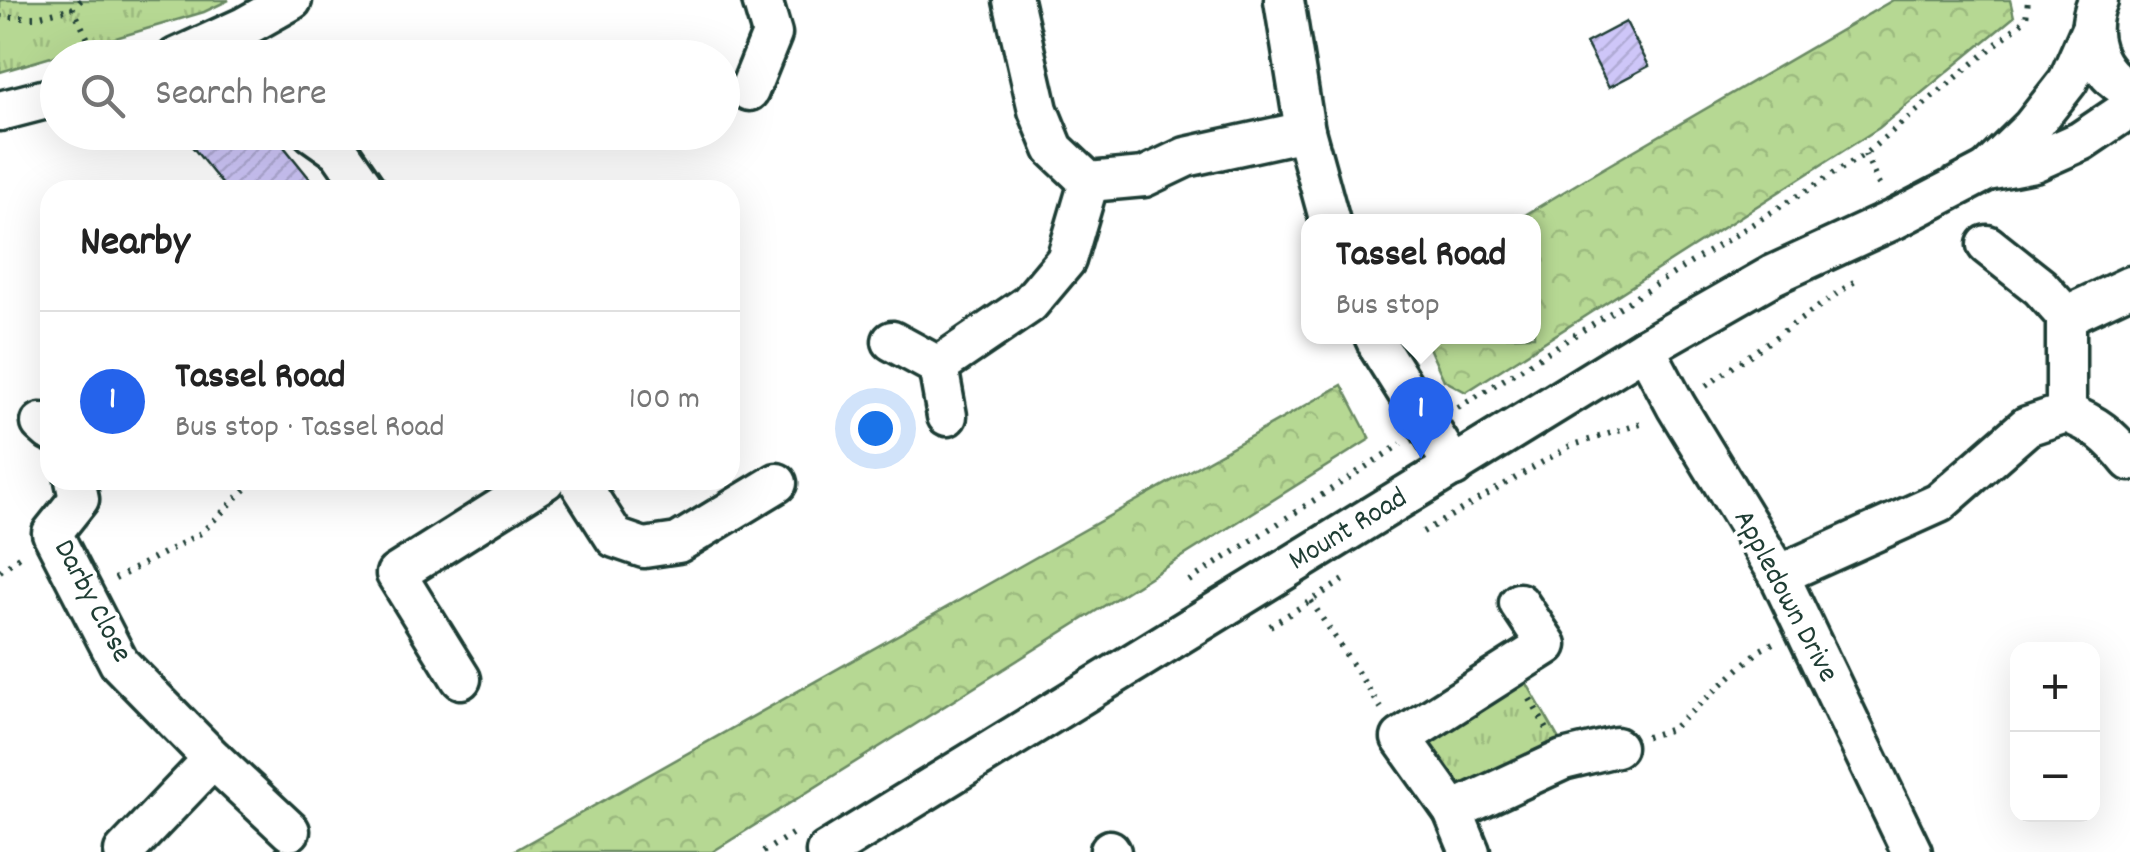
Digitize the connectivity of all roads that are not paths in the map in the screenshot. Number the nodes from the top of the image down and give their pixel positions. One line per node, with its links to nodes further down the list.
1 (292, 0): 6 (street)
2 (762, 0): 8 (street)
3 (1013, 0): 16 (street)
4 (1284, 0): 12 (street)
5 (2091, 11): 7 (street); 14 (street, Mount Road)
6 (254, 40)
7 (2130, 90)
8 (749, 91)
9 (40, 101): 11 (street)
10 (2130, 108): 14 (street, Mount Road)
11 (0, 111)
12 (1306, 131): 16 (street); 17 (street)
13 (337, 150): 15 (street)
14 (1987, 171): 23 (street, Mount Road)
15 (359, 180)
16 (1089, 182): 24 (street)
17 (1328, 214)
18 (1987, 245): 20 (street)
19 (2130, 286): 20 (street)
20 (2066, 316): 25 (street)
21 (892, 341): 24 (street)
22 (1378, 344): 28 (street)
23 (1645, 348): 28 (street, Mount Road); 33 (street, Appledown Drive)
24 (938, 366): 26 (street)
25 (2066, 412): 27 (street); 33 (street)
26 (947, 416)
27 (2130, 462)
28 (1454, 467): 41 (street, Mount Road)
29 (777, 483): 32 (street)
30 (78, 490): 37 (street, Darby Close)
31 (529, 490): 35 (street)
32 (585, 490)
33 (1779, 574): 43 (street, Appledown Drive)
34 (1519, 602): 38 (street)
35 (460, 680)
36 (1616, 748): 38 (street)
37 (213, 759): 39 (street, Darby Close); 40 (street)
38 (1452, 811): 42 (street)
39 (290, 831)
40 (124, 852)
41 (826, 852)
42 (1470, 852)
43 (1912, 852)

